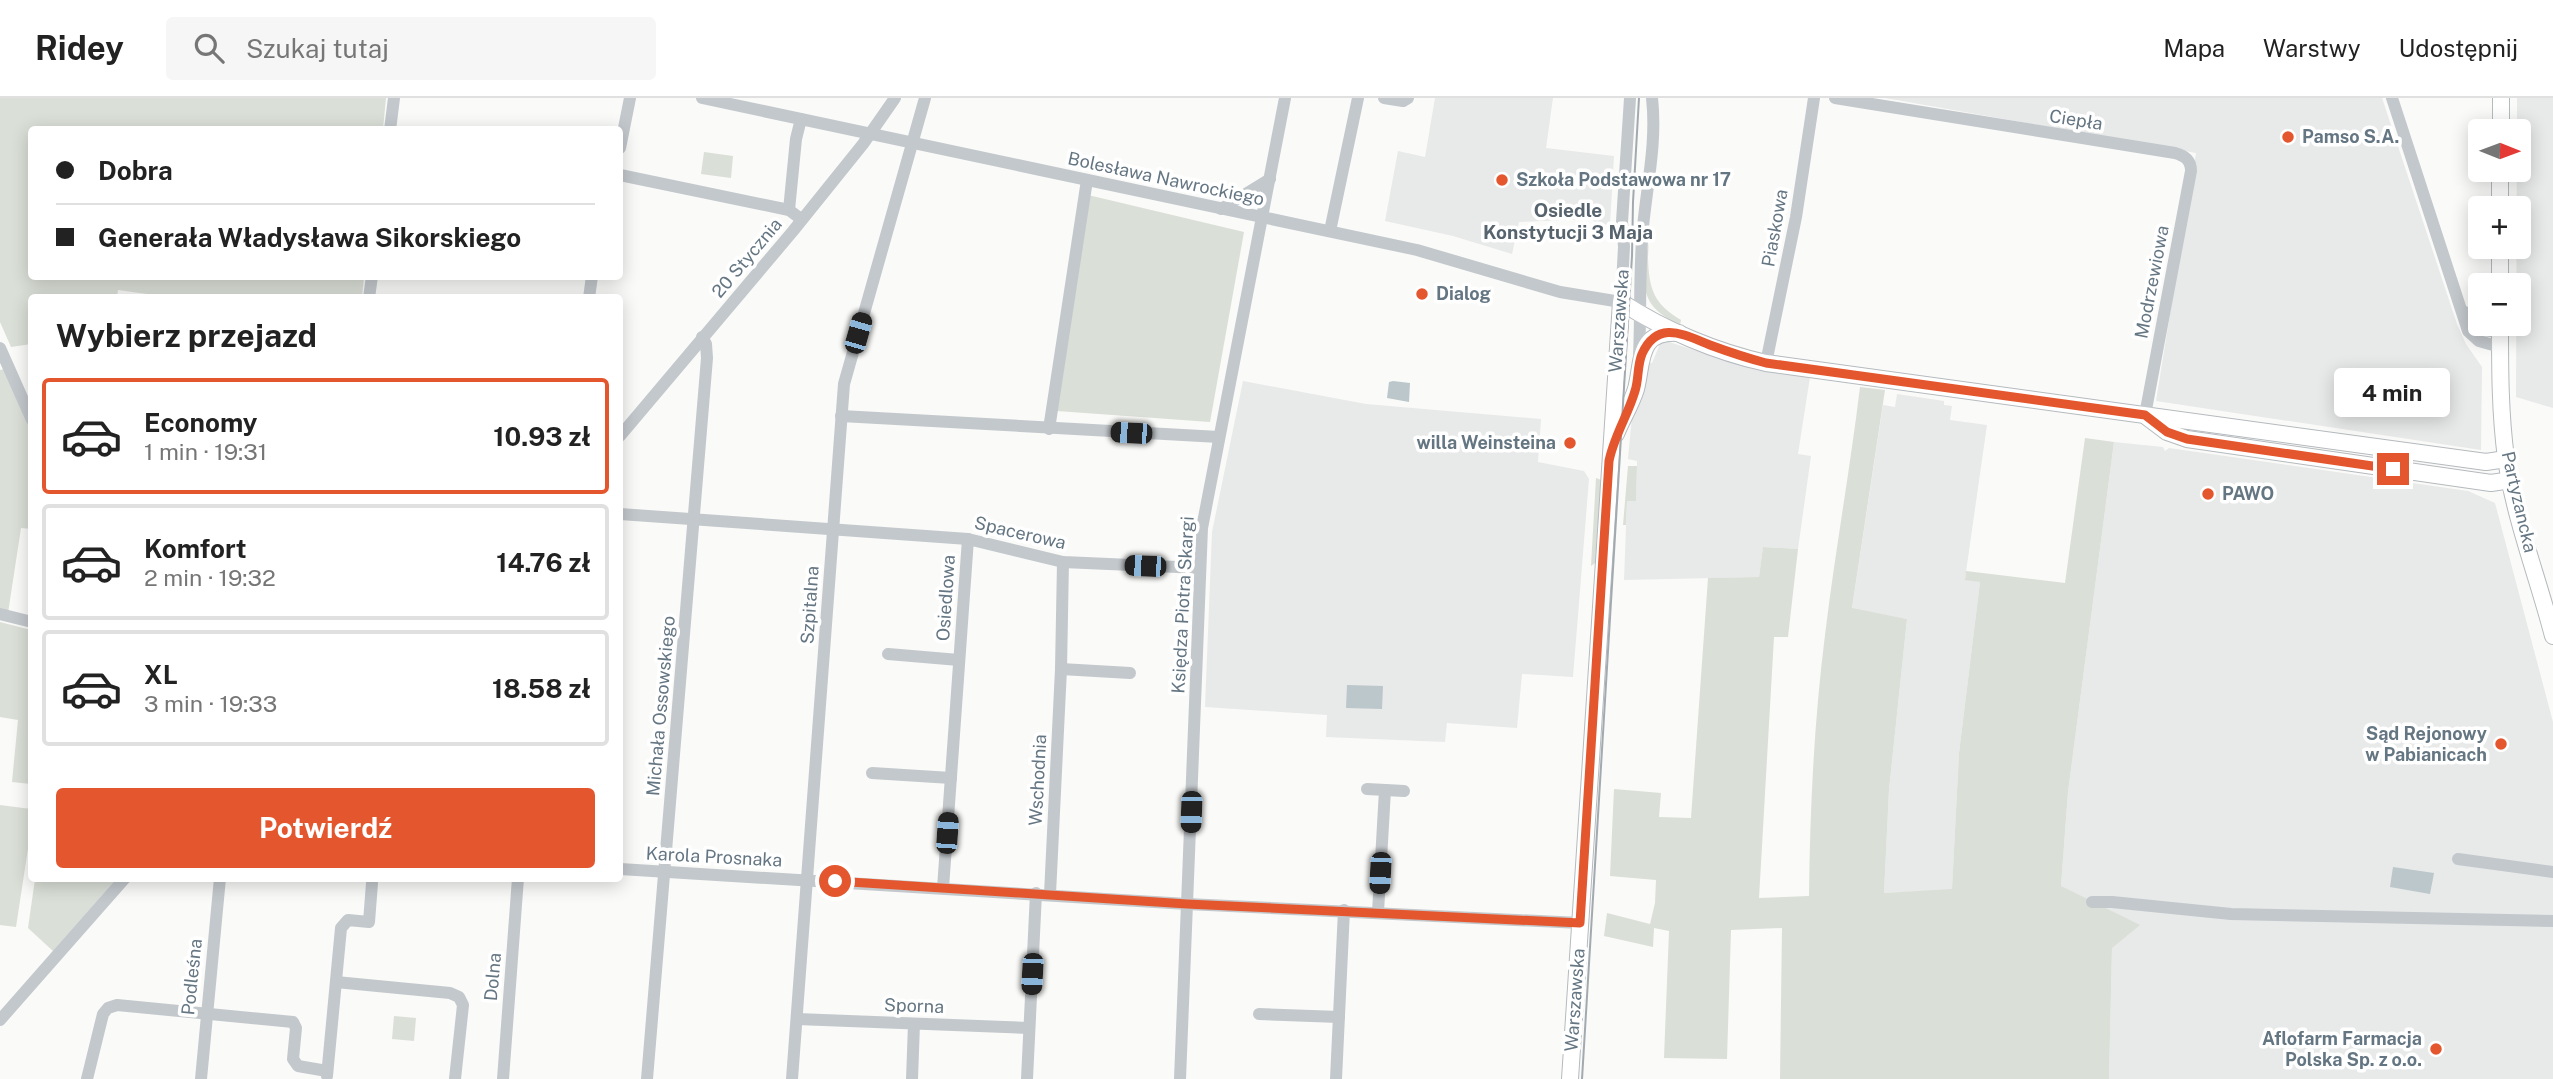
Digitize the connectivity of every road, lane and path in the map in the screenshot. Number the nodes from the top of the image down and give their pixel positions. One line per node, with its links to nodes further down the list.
1 (394, 98): 18 (street)
2 (630, 98): 19 (street)
3 (702, 98): 16 (street, Bolesława Nawrockiego)
4 (895, 98): 20 (street, 20 Stycznia)
5 (925, 98): 21 (street, Szpitalna)
6 (1284, 98): 24 (street, Księdza Piotra Skargi)
7 (1358, 98): 30 (street)
8 (1384, 98): 9 (street)
9 (1408, 98)
10 (1630, 98): 31 (street, Warszawska)
11 (1652, 98): 32 (street, Warszawska)
12 (1814, 98): 42 (street, Piaskowa)
13 (1835, 98): 22 (street, Ciepła)
14 (2392, 98): 33 (street)
15 (2501, 98): 17 (main road)
16 (801, 119): 20 (street, Bolesława Nawrockiego); 27 (street)
17 (2501, 119)
18 (390, 126)
19 (623, 133)
20 (871, 134): 21 (street, Bolesława Nawrockiego); 29 (street, 20 Stycznia)
21 (912, 143): 25 (street, Bolesława Nawrockiego); 45 (street, Szpitalna)
22 (2186, 157): 44 (street, Modrzewiowa)
23 (623, 176): 27 (street)
24 (1270, 179): 26 (street); 28 (street, Księdza Piotra Skargi)
25 (1087, 180): 26 (street, Bolesława Nawrockiego); 46 (street)
26 (1221, 209): 28 (street, Bolesława Nawrockiego)
27 (789, 210): 29 (street)
28 (1262, 217): 30 (street, Bolesława Nawrockiego); 48 (street, Księdza Piotra Skargi)
29 (801, 219): 38 (street, 20 Stycznia)
30 (1330, 231): 31 (street, Bolesława Nawrockiego)
31 (1621, 302): 32 (main road); 50 (main road, Warszawska)
32 (1640, 315): 34 (main road); 40 (street, Warszawska)
33 (2468, 325)
34 (1681, 333): 40 (main road); 42 (main road)
35 (2472, 336): 36 (street)
36 (2498, 336)
37 (2500, 336): 49 (main road, Partyzancka)
38 (702, 337): 47 (street, 20 Stycznia); 53 (street, Michała Ossowskiego)
39 (0, 348): 41 (street)
40 (1639, 362): 50 (main road, Warszawska)
41 (4, 363): 43 (street)
42 (1766, 363): 44 (main road)
43 (28, 412)
44 (2145, 415): 49 (main road); 51 (main road)
45 (841, 416): 46 (street); 54 (street, Szpitalna)
46 (1049, 429): 48 (street)
47 (623, 432)
48 (1219, 437): 57 (street, Księdza Piotra Skargi)
49 (2506, 458): 51 (main road, Partyzancka)
50 (1609, 461): 86 (main road, Warszawska)
51 (2511, 480): 60 (main road, Partyzancka)
52 (623, 513): 53 (street, Spacerowa)
53 (694, 519): 54 (street, Spacerowa); 72 (street, Michała Ossowskiego)
54 (833, 528): 55 (street, Spacerowa); 74 (street, Szpitalna)
55 (968, 539): 56 (street, Spacerowa); 62 (street, Osiedlowa)
56 (1063, 562): 57 (street, Spacerowa); 63 (street, Wschodnia)
57 (1200, 568): 82 (street, Księdza Piotra Skargi)
58 (0, 614): 59 (street)
59 (28, 620)
60 (2553, 635)
61 (888, 654): 62 (street, Osiedlowa)
62 (958, 660): 66 (street, Osiedlowa)
63 (1061, 669): 64 (street); 80 (street, Wschodnia)
64 (1130, 673)
65 (872, 773): 66 (street)
66 (951, 778): 79 (street, Osiedlowa)
67 (1367, 789): 68 (street)
68 (1385, 790): 69 (street); 84 (street)
69 (1404, 791)
70 (2458, 859): 73 (street)
71 (623, 869): 72 (street, Karola Prosnaka)
72 (666, 872): 74 (street, Karola Prosnaka); 100 (street, Michała Ossowskiego)
73 (2553, 872)
74 (807, 880): 79 (street, Karola Prosnaka); 91 (street, Szpitalna)
75 (121, 882): 92 (street)
76 (220, 882): 88 (street, Podleśna)
77 (518, 882): 99 (street, Dolna)
78 (372, 883): 87 (street)
79 (943, 888): 80 (street, Karola Prosnaka)
80 (1043, 893): 82 (street, Karola Prosnaka); 94 (street, Wschodnia)
81 (2092, 902): 85 (street)
82 (1187, 904): 83 (street, Karola Prosnaka); 104 (street, Księdza Piotra Skargi)
83 (1344, 910): 84 (street, Karola Prosnaka); 90 (street)
84 (1378, 912): 86 (street, Karola Prosnaka)
85 (2553, 921)
86 (1580, 923): 106 (main road, Warszawska)
87 (335, 982): 95 (street); 98 (street)
88 (206, 1014): 95 (street); 96 (street); 97 (street, Podleśna)
89 (1259, 1014): 90 (street)
90 (1339, 1017): 105 (street)
91 (796, 1019): 93 (street, Sporna); 101 (street, Szpitalna)
92 (0, 1020)
93 (914, 1024): 94 (street, Sporna); 102 (street)
94 (1029, 1028): 103 (street, Wschodnia)
95 (327, 1075)
96 (87, 1079)
97 (201, 1079)
98 (455, 1079)
99 (503, 1079)
100 (647, 1079)
101 (792, 1079)
102 (912, 1079)
103 (1027, 1079)
104 (1180, 1079)
105 (1336, 1079)
106 (1570, 1079)

